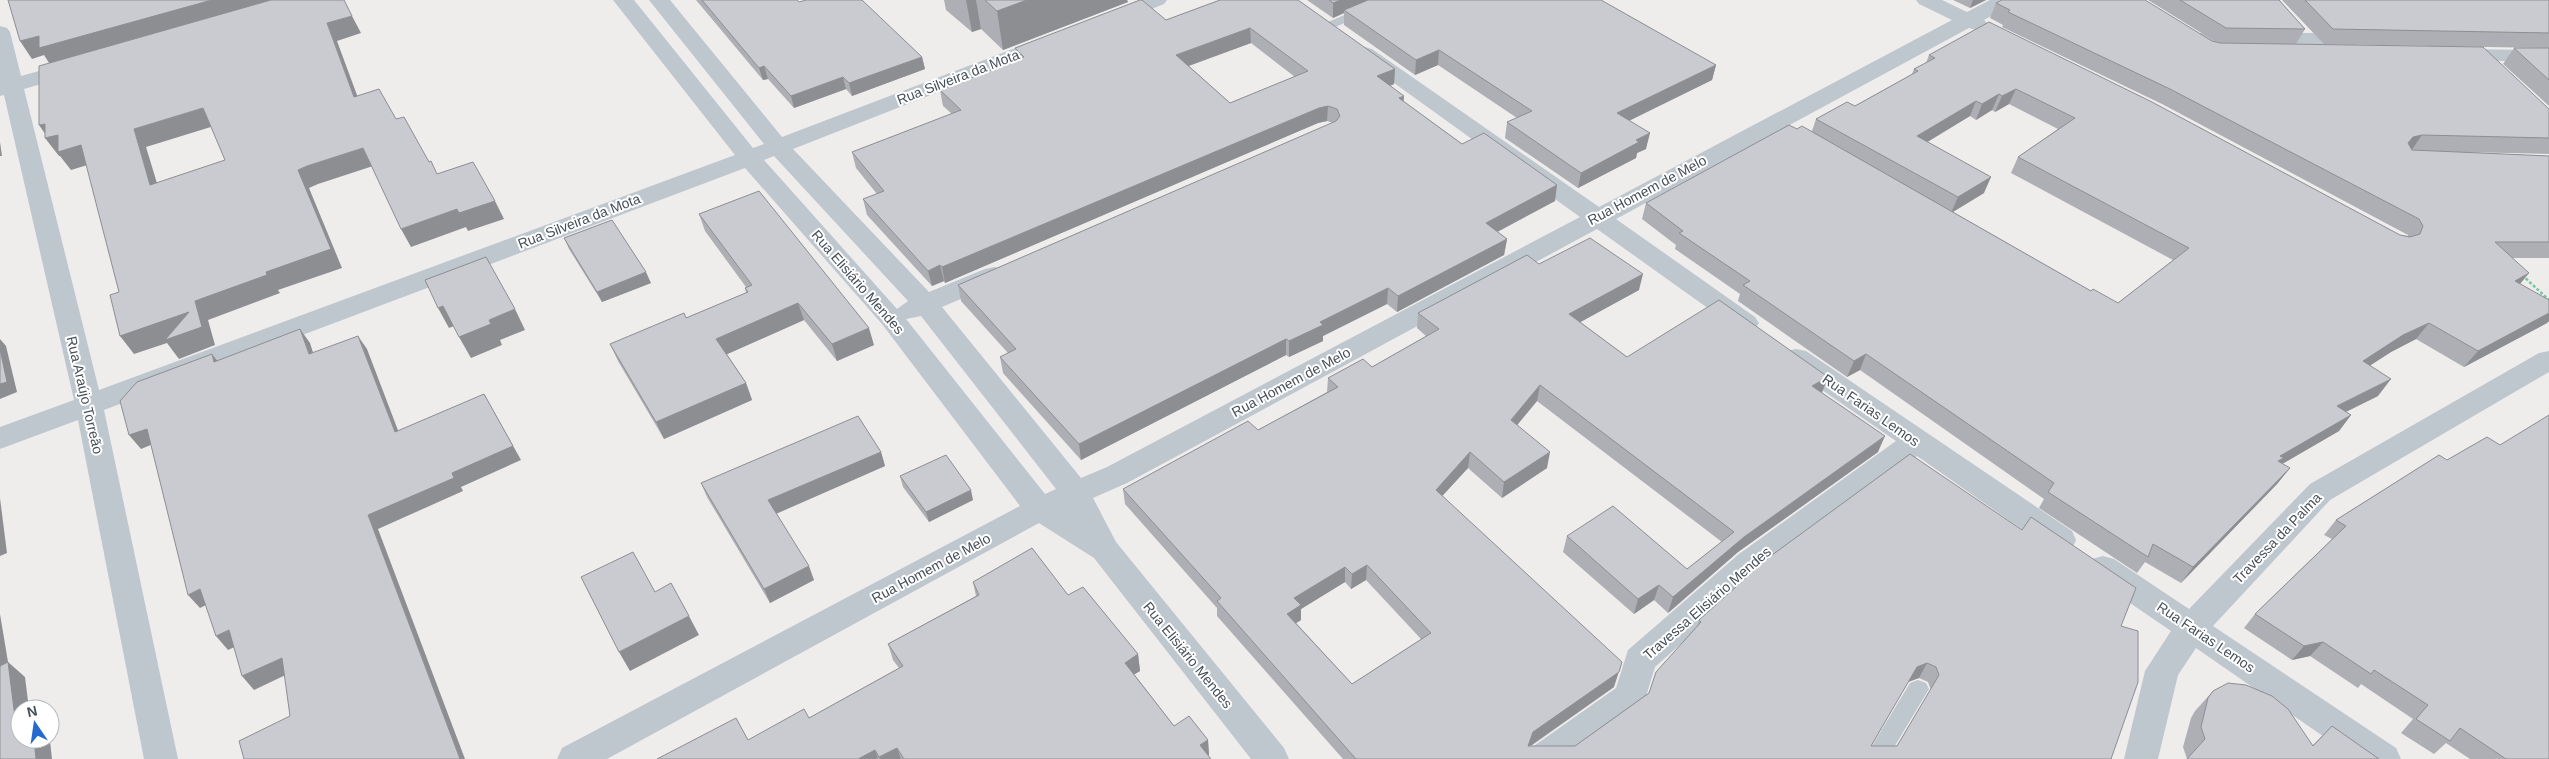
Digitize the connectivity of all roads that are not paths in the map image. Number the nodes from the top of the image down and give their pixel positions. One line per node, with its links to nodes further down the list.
1 (623, 0): 12 (street, Rua Elisiário Mendes)
2 (659, 0): 10 (street, Rua Elisiário Mendes)
3 (1157, 0): 22 (street, Rua Silveira da Mota)
4 (1390, 0): 7 (lane)
5 (1926, 0): 8 (street)
6 (2005, 0): 8 (street, Rua Homem de Melo)
7 (1316, 18): 24 (street, Rua Farias Lemos)
8 (1966, 19): 13 (street); 24 (street, Rua Homem de Melo)
9 (2287, 19): 15 (street)
10 (682, 28): 12 (street); 22 (street, Rua Elisiário Mendes)
11 (0, 32): 21 (street, Rua Araújo Torreão)
12 (653, 37): 23 (street, Rua Elisiário Mendes)
13 (2002, 37)
14 (2196, 39): 15 (street)
15 (2311, 45): 16 (street)
16 (2370, 46)
17 (2480, 56): 18 (street); 18 (street); 20 (street)
18 (2549, 56)
19 (97, 61): 21 (street)
20 (2500, 75)
21 (6, 87): 29 (street, Rua Araújo Torreão)
22 (778, 147): 23 (street, Rua Silveira da Mota); 26 (street, Rua Elisiário Mendes)
23 (749, 158): 27 (street, Rua Elisiário Mendes); 29 (street, Rua Silveira da Mota)
24 (1595, 218): 31 (street, Rua Farias Lemos); 32 (street, Rua Homem de Melo)
25 (1017, 265): 26 (street)
26 (926, 305): 27 (street); 32 (street, Rua Elisiário Mendes)
27 (891, 318): 33 (street, Rua Elisiário Mendes)
28 (2549, 360): 35 (street, Travessa da Palma)
29 (89, 405): 30 (street, Rua Silveira da Mota); 37 (street, Rua Araújo Torreão)
30 (0, 438)
31 (1916, 442): 35 (street, Rua Farias Lemos); 40 (street, Travessa Elisiário Mendes)
32 (1076, 493): 33 (street, Rua Homem de Melo); 34 (street, Rua Elisiário Mendes)
33 (1040, 509): 34 (street, Rua Elisiário Mendes); 38 (street, Rua Homem de Melo)
34 (1105, 550): 39 (street, Rua Elisiário Mendes)
35 (2192, 627): 42 (street, Travessa da Palma); 43 (street, Rua Farias Lemos)
36 (1918, 689): 41 (lane)
37 (161, 759)
38 (574, 759)
39 (1272, 759)
40 (1543, 759)
41 (1875, 759)
42 (2141, 759)
43 (2384, 759)

